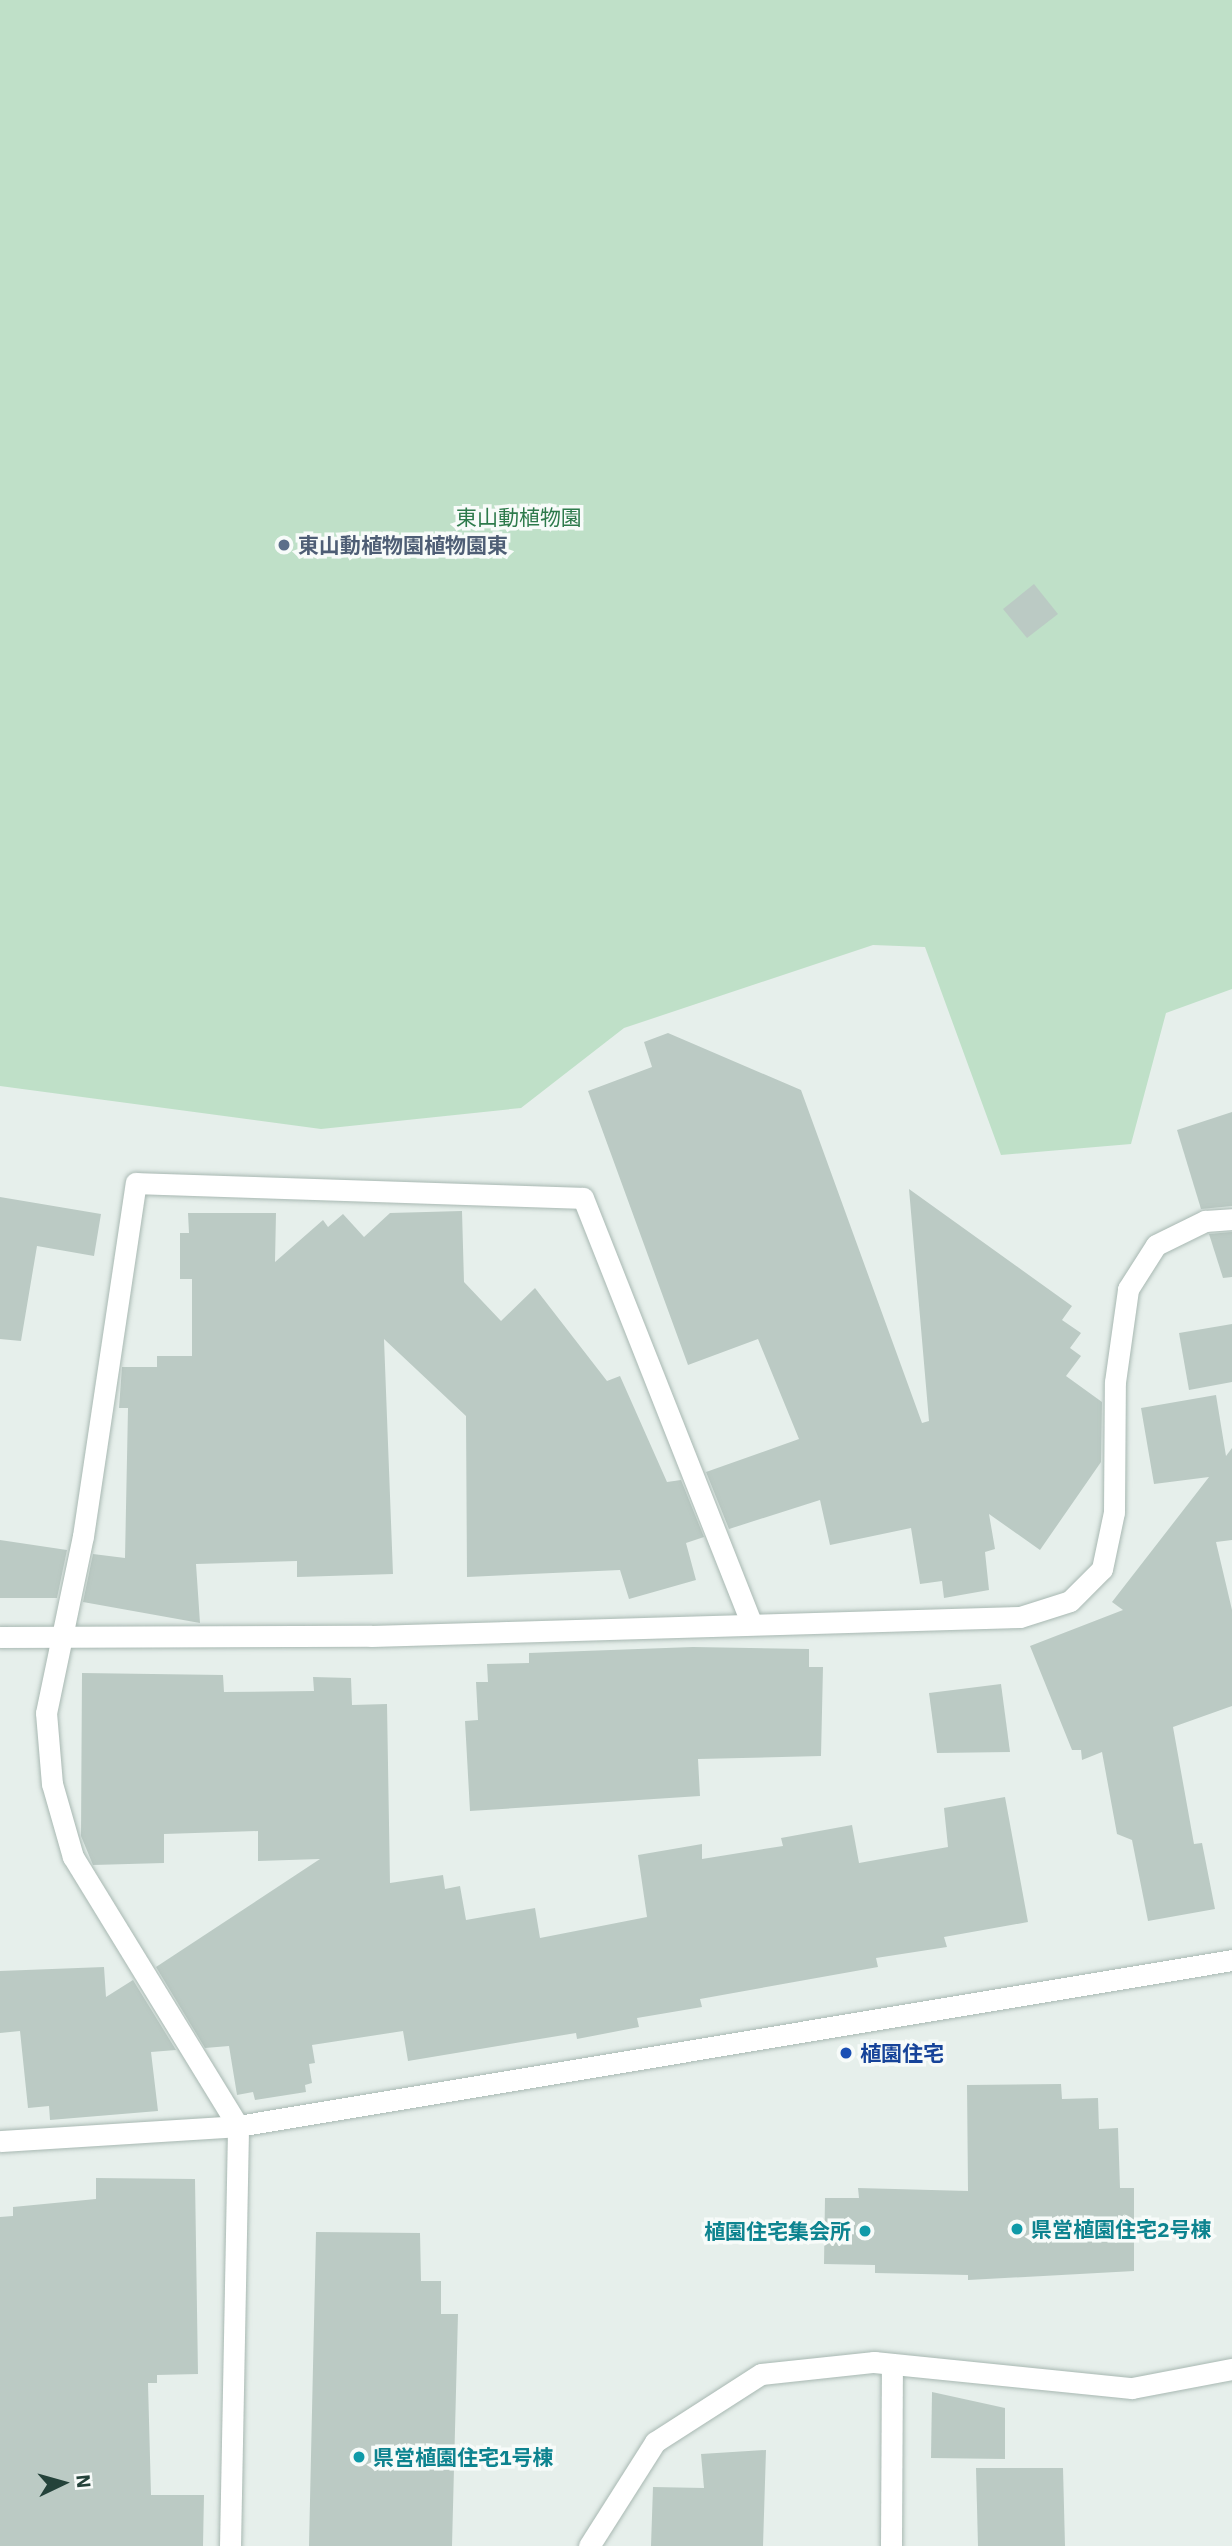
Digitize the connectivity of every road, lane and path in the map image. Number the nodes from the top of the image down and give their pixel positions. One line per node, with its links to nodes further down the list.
1 (1232, 1219): 2 (street)
2 (752, 1625): 3 (street); 3 (street)
3 (63, 1634): 4 (street); 6 (street)
4 (0, 1637)
5 (1232, 1960): 6 (street)
6 (237, 2126): 7 (street); 10 (street)
7 (0, 2141)
8 (892, 2365): 9 (street); 11 (street); 12 (street)
9 (1232, 2369)
10 (230, 2546)
11 (589, 2546)
12 (891, 2546)

